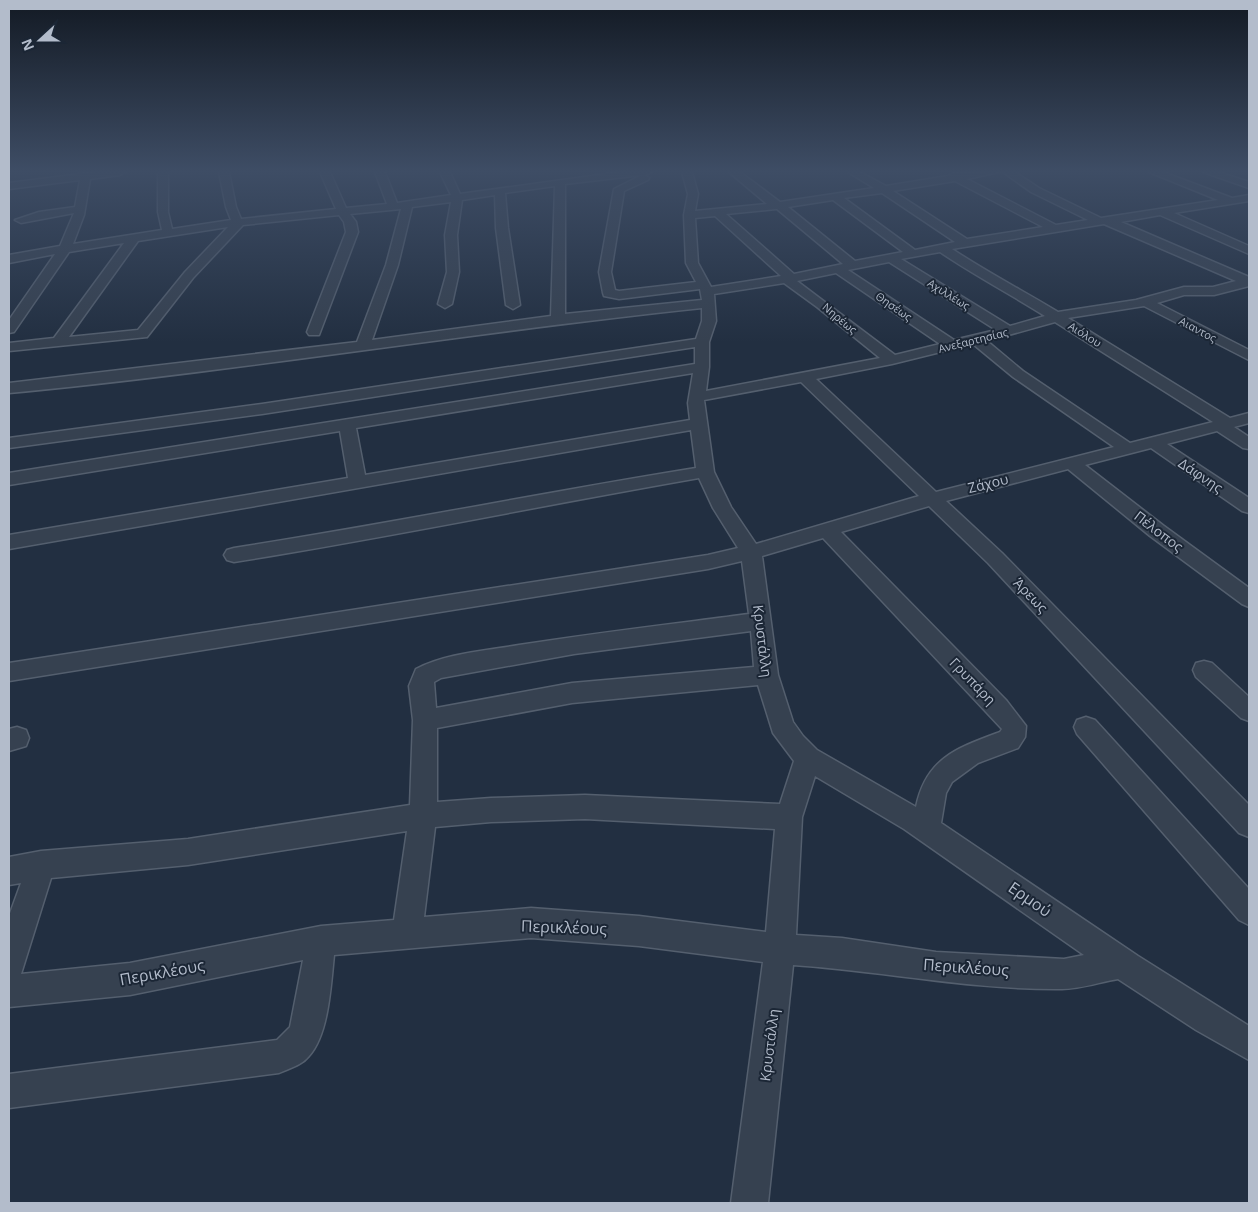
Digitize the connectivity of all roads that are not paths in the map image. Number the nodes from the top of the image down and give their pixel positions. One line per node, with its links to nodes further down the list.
1 (73, 229): 23 (street)
2 (167, 229): 19 (street)
3 (206, 229): 19 (street)
4 (234, 229): 42 (street)
5 (351, 229): 40 (street)
6 (401, 229): 45 (street)
7 (451, 229): 34 (street)
8 (502, 229): 35 (street)
9 (560, 229): 37 (street)
10 (613, 229): 32 (street)
11 (691, 229): 32 (street)
12 (734, 229): 30 (street, Νηρέως)
13 (806, 229): 28 (street)
14 (879, 229): 25 (street)
15 (942, 229): 21 (street)
16 (1055, 229): 21 (street)
17 (1123, 229): 31 (street)
18 (1200, 229): 24 (street)
19 (168, 234): 20 (street)
20 (133, 239): 23 (street); 42 (street)
21 (964, 243): 22 (street)
22 (941, 247): 25 (street); 36 (street, Αιόλου)
23 (65, 249): 27 (street); 38 (street)
24 (1249, 250)
25 (912, 253): 26 (street)
26 (889, 257): 28 (street); 39 (street, Αχιλλέως)
27 (9, 259)
28 (852, 265): 29 (street)
29 (837, 268): 30 (street); 44 (street, Θησέως)
30 (788, 279): 32 (street); 48 (street, Νηρέως)
31 (1249, 282): 33 (street, Ανεξαρτησίας)
32 (706, 293): 37 (street); 43 (street, Κρυστάλλη)
33 (1146, 302): 36 (street, Ανεξαρτησίας); 47 (street, Αιαντος)
34 (445, 304)
35 (513, 305)
36 (1057, 317): 39 (street, Ανεξαρτησίας); 56 (street, Αιόλου)
37 (558, 319): 45 (street)
38 (9, 329)
39 (1008, 331): 41 (street, Ανεξαρτησίας)
40 (314, 332)
41 (976, 339): 44 (street, Ανεξαρτησίας); 60 (street)
42 (59, 341): 46 (street)
43 (702, 342): 49 (street, Κρυστάλλη); 58 (street)
44 (951, 345): 48 (street, Ανεξαρτησίας)
45 (363, 346): 51 (street)
46 (9, 347)
47 (1249, 356)
48 (892, 360): 50 (street, Ανεξαρτησίας)
49 (702, 367): 52 (street, Κρυστάλλη); 54 (street)
50 (804, 376): 52 (street, Ανεξαρτησίας); 65 (street, Άρεως)
51 (9, 388)
52 (697, 398): 55 (street, Κρυστάλλη)
53 (1249, 418): 56 (street, Ζάχου)
54 (347, 423): 63 (street); 64 (street)
55 (698, 424): 62 (street, Κρυστάλλη); 64 (street)
56 (1224, 425): 57 (street, Ζάχου); 59 (street, Αιόλου)
57 (1153, 442): 60 (street, Ζάχου); 66 (street, Δάφνης)
58 (9, 443)
59 (1249, 444)
60 (1127, 448): 61 (street, Ζάχου)
61 (1070, 462): 65 (street, Ζάχου); 71 (street, Πέλοπος)
62 (705, 472): 69 (street, Κρυστάλλη); 70 (street)
63 (9, 479)
64 (358, 483): 68 (street)
65 (934, 498): 67 (street, Ζάχου); 82 (street, Άρεως)
66 (1249, 508)
67 (827, 530): 69 (street, Ζάχου); 83 (street, Γρυπάρη)
68 (9, 542)
69 (751, 552): 72 (street, Κρυστάλλη); 74 (street, Ζάχου)
70 (234, 555)
71 (1249, 598)
72 (761, 621): 75 (street, Κρυστάλλη); 77 (street)
73 (1204, 670): 76 (street)
74 (9, 672)
75 (766, 675): 77 (street); 79 (street, Κρυστάλλη)
76 (1249, 711)
77 (425, 720): 80 (street)
78 (1086, 727): 86 (street)
79 (808, 758): 81 (street, Κρυστάλλη); 83 (street, Ερμού)
80 (423, 816): 81 (street); 84 (street); 87 (street)
81 (789, 817): 90 (street, Κρυστάλλη)
82 (1249, 824)
83 (926, 829): 91 (street, Ερμού)
84 (41, 865): 85 (street); 88 (street)
85 (9, 871)
86 (1249, 910)
87 (407, 934): 89 (street, Περικλέους); 90 (street, Περικλέους)
88 (13, 935): 92 (street)
89 (321, 941): 93 (street, Περικλέους); 95 (street)
90 (780, 949): 91 (street, Περικλέους); 96 (street, Κρυστάλλη)
91 (1120, 963): 94 (street, Ερμού)
92 (9, 966)
93 (9, 991)
94 (1249, 1044)
95 (9, 1092)
96 (749, 1203)

